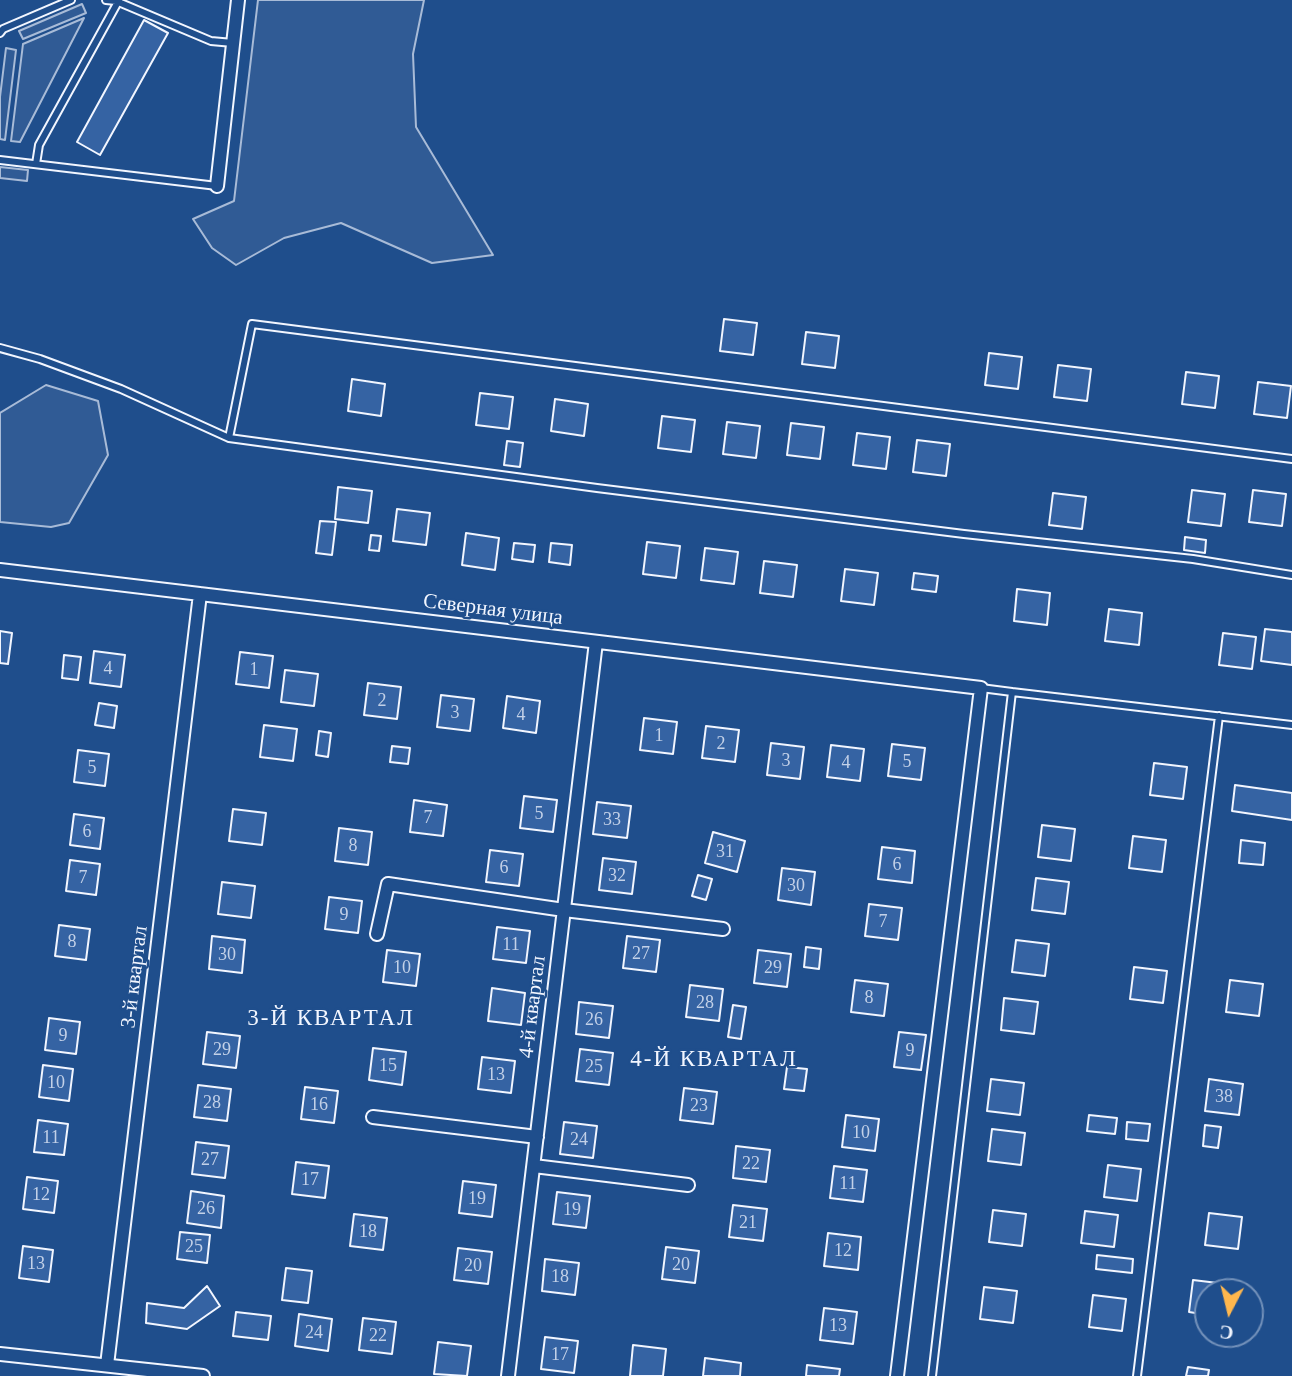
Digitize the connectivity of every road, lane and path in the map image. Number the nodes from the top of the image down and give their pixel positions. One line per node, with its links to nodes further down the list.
1 (71, 0): 5 (lane)
2 (106, 0): 4 (lane)
3 (238, 0): 6 (street)
4 (119, 1): 6 (lane); 8 (lane)
5 (0, 33)
6 (233, 43): 9 (street)
7 (0, 160): 8 (lane)
8 (36, 164): 9 (lane)
9 (217, 186)
10 (0, 348): 11 (lane)
11 (229, 438): 12 (lane); 14 (lane)
12 (1292, 459)
13 (0, 570): 15 (street, Северная улица)
14 (1292, 575)
15 (200, 594): 16 (street, Северная улица); 29 (street, 3-й квартал)
16 (596, 642): 17 (street, Северная улица); 21 (street, 4-й квартал)
17 (981, 688): 18 (lane); 32 (street)
18 (1012, 692): 19 (lane); 33 (lane)
19 (1219, 716): 20 (lane); 34 (lane)
20 (1292, 725)
21 (564, 910): 22 (street); 23 (street); 25 (street, 4-й квартал)
22 (723, 929)
23 (377, 934)
24 (373, 1117): 25 (street)
25 (537, 1138): 26 (street, 4-й квартал)
26 (534, 1166): 27 (street); 31 (street, 4-й квартал)
27 (688, 1185)
28 (0, 1354): 29 (street)
29 (107, 1365): 30 (street)
30 (203, 1376)
31 (508, 1376)
32 (897, 1376)
33 (932, 1376)
34 (1137, 1376)

